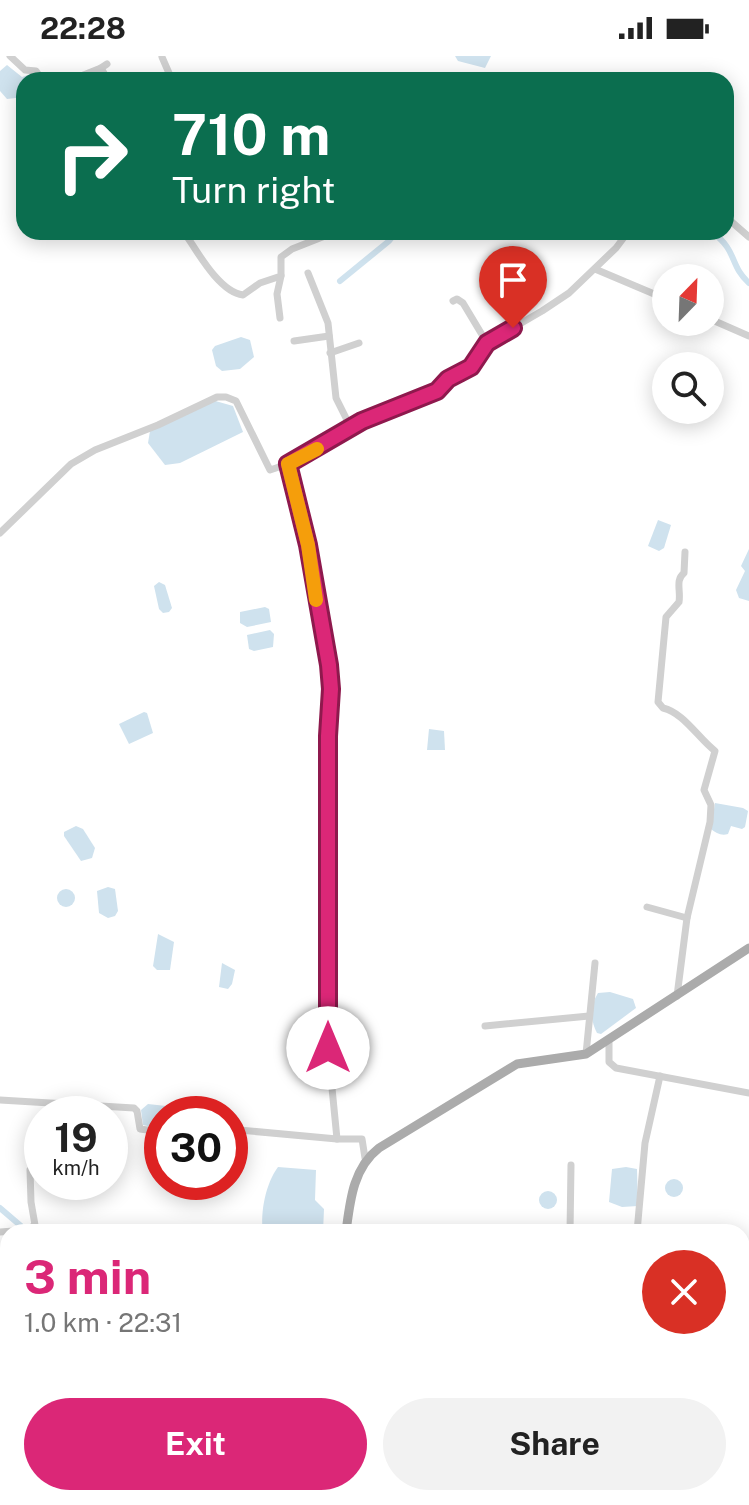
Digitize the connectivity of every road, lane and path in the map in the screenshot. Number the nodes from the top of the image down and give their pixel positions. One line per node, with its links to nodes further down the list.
1 (10, 56): 2 (street)
2 (37, 72)
3 (90, 72): 4 (street)
4 (106, 72)
5 (189, 240): 10 (street)
6 (315, 240): 10 (street)
7 (621, 240): 8 (street)
8 (595, 269): 11 (street); 19 (street)
9 (308, 273): 15 (street)
10 (281, 276): 13 (street)
11 (652, 293)
12 (453, 301): 19 (street)
13 (280, 318)
14 (724, 325): 16 (street)
15 (329, 336): 17 (street); 20 (street)
16 (749, 336)
17 (294, 341)
18 (359, 343): 20 (street)
19 (487, 343): 21 (street)
20 (330, 353): 21 (street)
21 (351, 428): 22 (street)
22 (288, 464): 23 (street); 41 (street)
23 (0, 533)
24 (685, 552): 26 (street)
25 (647, 907): 26 (street)
26 (687, 918): 29 (street)
27 (749, 948): 29 (main road)
28 (595, 963): 30 (street)
29 (677, 996): 32 (main road)
30 (589, 1016): 31 (street); 33 (street)
31 (485, 1026)
32 (609, 1040): 33 (main road); 34 (street)
33 (586, 1054): 42 (main road)
34 (660, 1076): 35 (street); 48 (street)
35 (749, 1093)
36 (0, 1100): 37 (street)
37 (24, 1102)
38 (128, 1108): 39 (street)
39 (144, 1130)
40 (248, 1131): 41 (street)
41 (337, 1139): 42 (street)
42 (365, 1158): 46 (main road)
43 (571, 1165): 47 (street)
44 (31, 1200): 45 (street)
45 (35, 1224)
46 (347, 1224)
47 (570, 1224)
48 (638, 1224)

